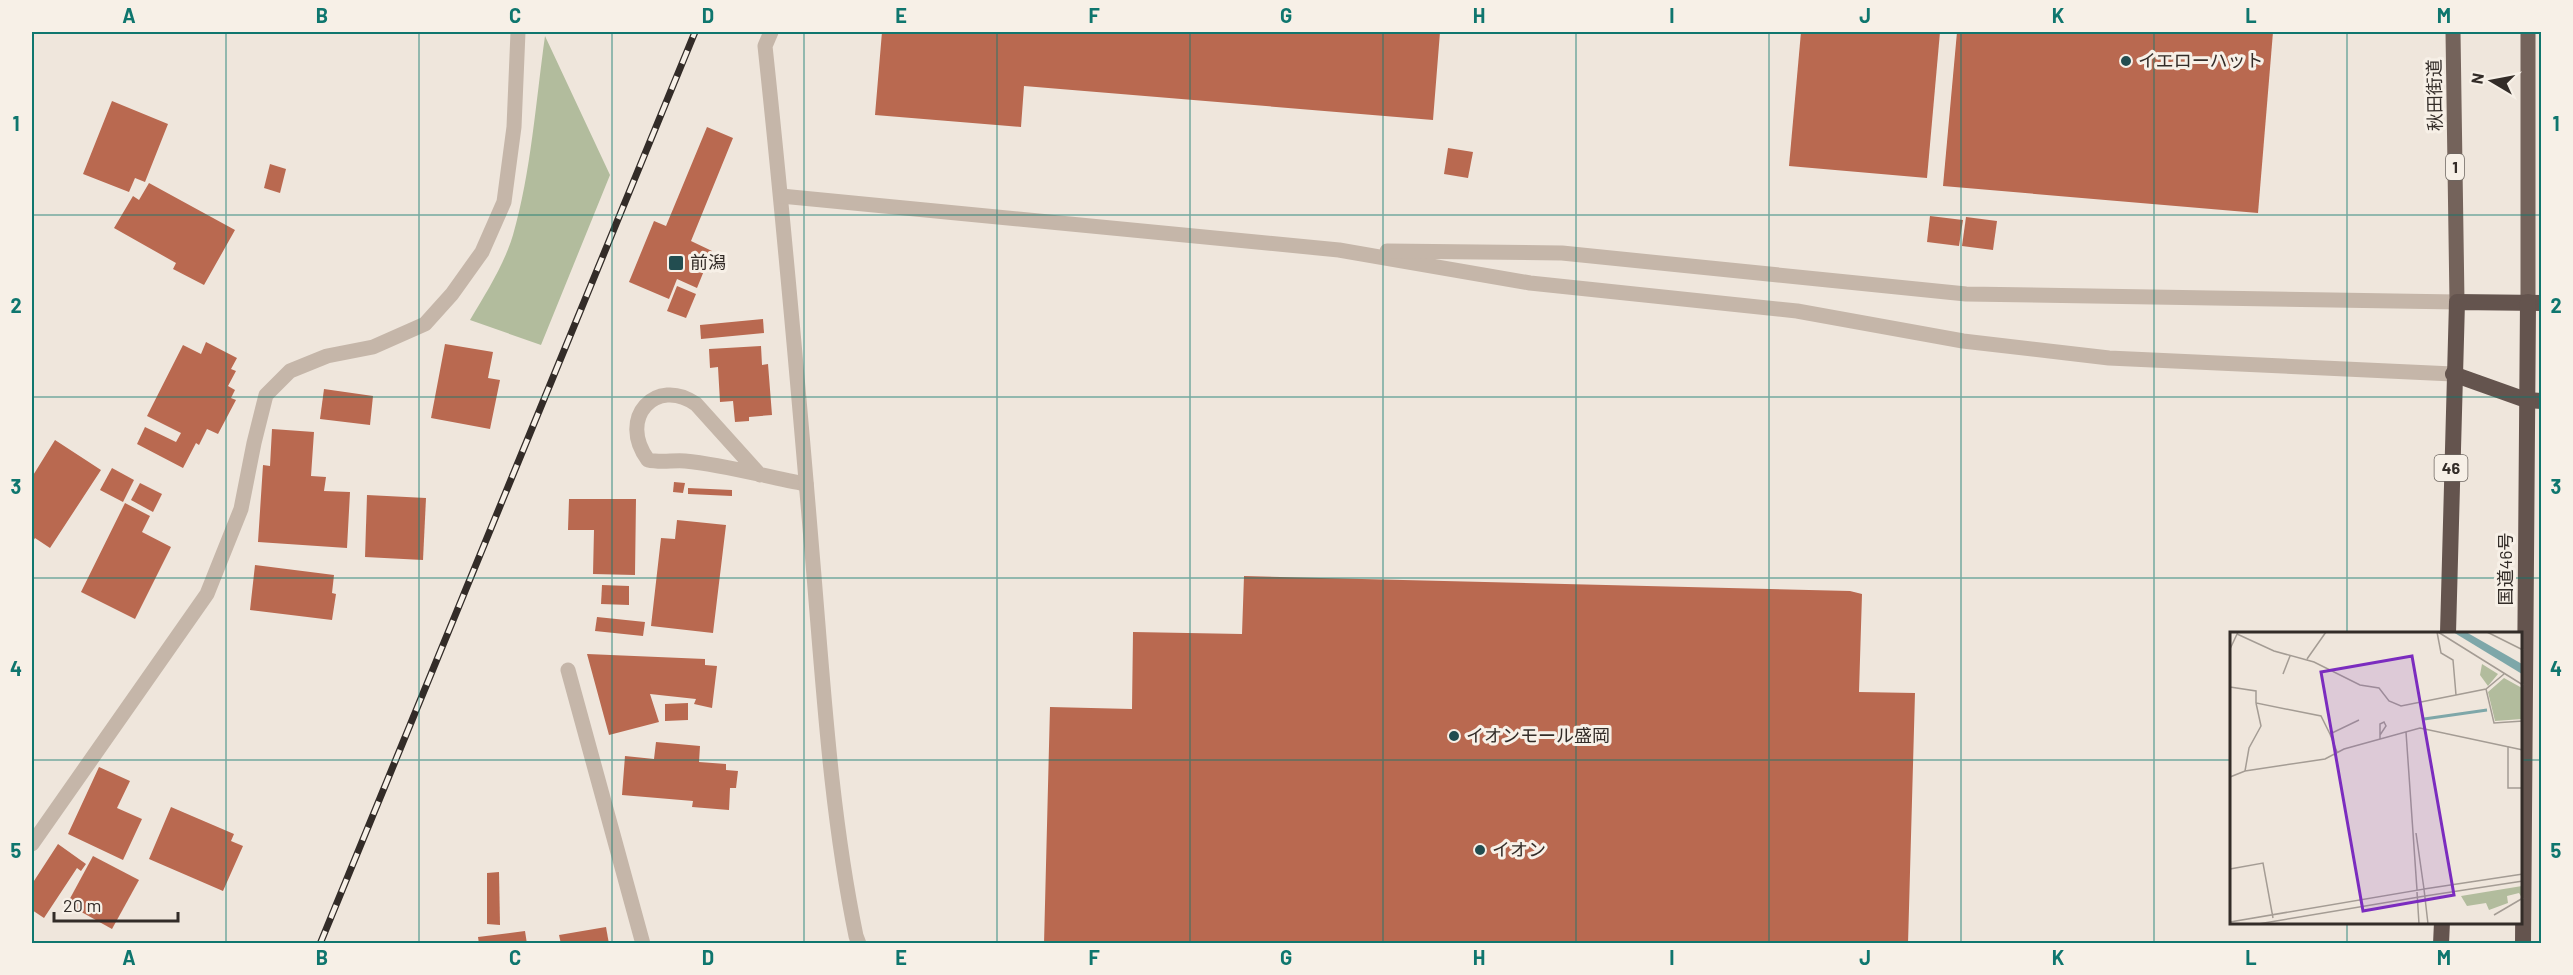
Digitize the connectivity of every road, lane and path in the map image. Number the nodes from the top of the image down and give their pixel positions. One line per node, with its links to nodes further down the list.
1 (518, 32): 15 (street)
2 (771, 32): 5 (street)
3 (2453, 32): 7 (main road, 秋田街道 / 1)
4 (2528, 32): 8 (main road)
5 (781, 195): 6 (street); 12 (street)
6 (1339, 250): 7 (street); 9 (street)
7 (2457, 302): 8 (highway); 9 (highway, 46)
8 (2535, 302): 10 (highway, 国道46号)
9 (2453, 374): 10 (highway); 13 (highway, 46)
10 (2534, 400): 20 (highway, 国道46号)
11 (760, 475): 11 (street); 12 (street)
12 (806, 484): 18 (street)
13 (2448, 632)
14 (568, 670): 17 (street)
15 (32, 844)
16 (2442, 924): 19 (highway)
17 (643, 944)
18 (859, 944)
19 (2441, 944)
20 (2523, 944)

